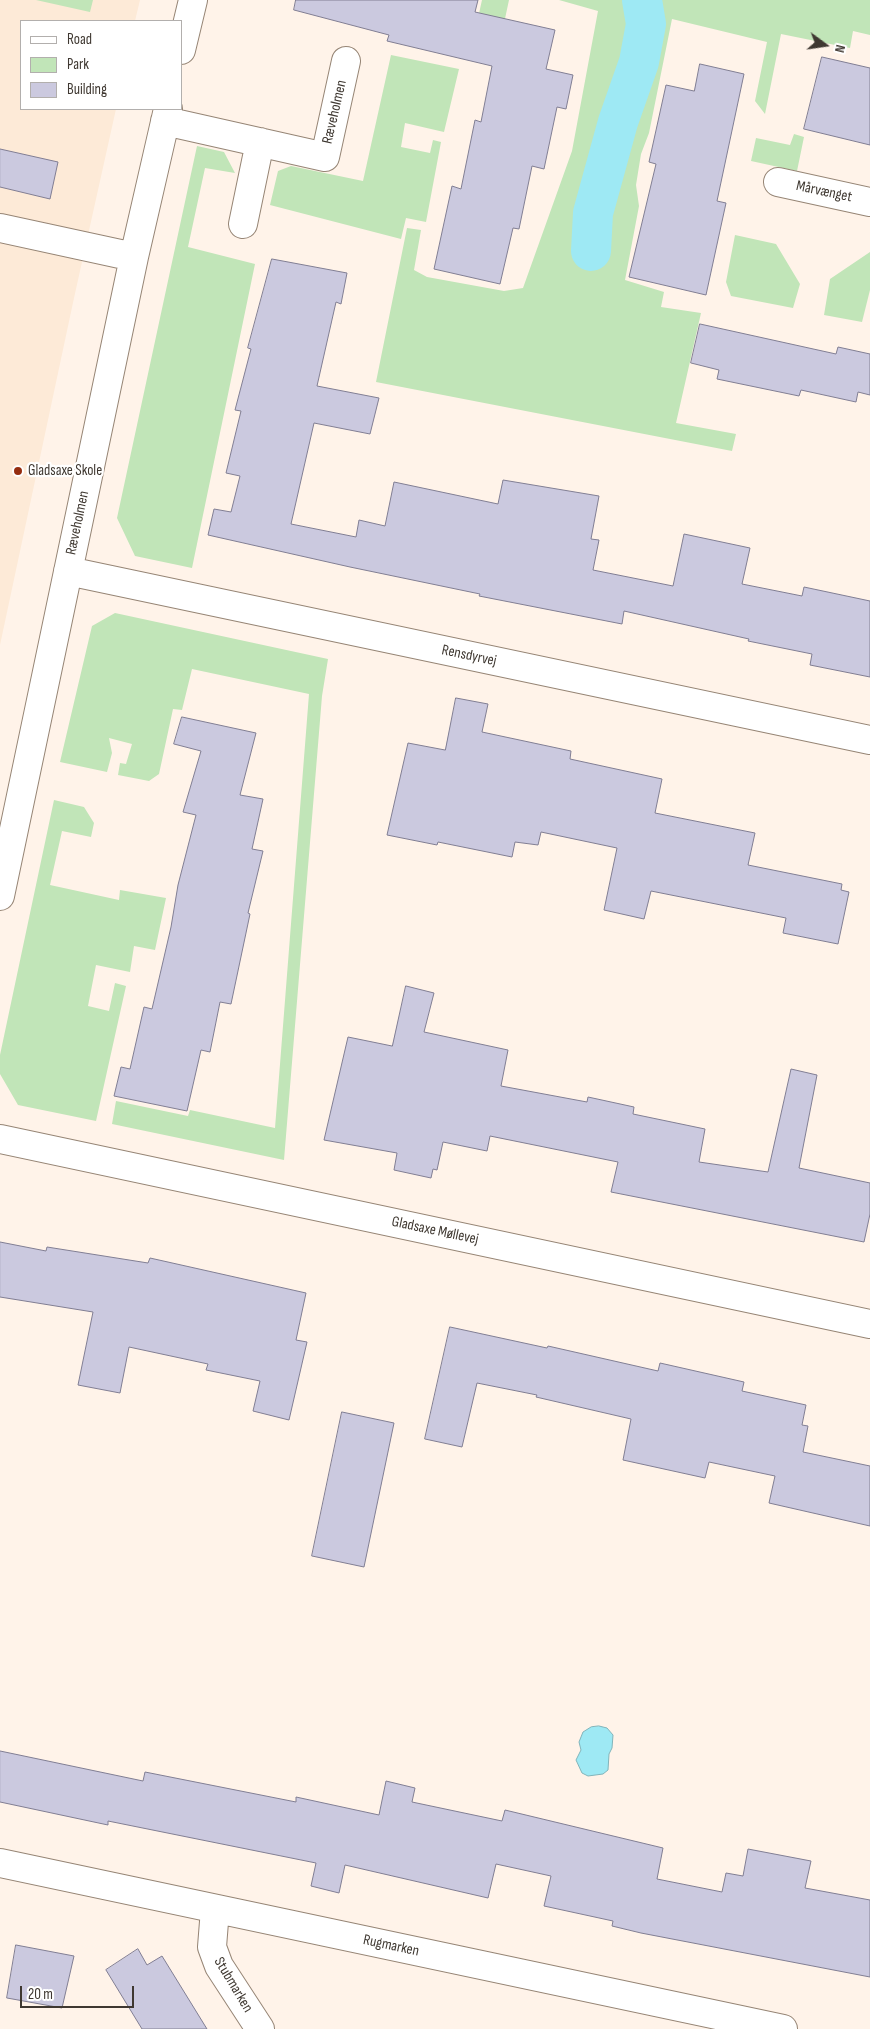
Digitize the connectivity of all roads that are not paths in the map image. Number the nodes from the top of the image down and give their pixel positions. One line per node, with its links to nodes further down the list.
1 (193, 0): 2 (street)
2 (182, 46)
3 (346, 61): 5 (street, Ræveholmen)
4 (166, 115): 5 (street, Ræveholmen); 10 (street, Ræveholmen)
5 (260, 142): 8 (street)
6 (778, 182): 7 (street, Mårvænget)
7 (870, 202)
8 (243, 224)
9 (0, 228): 10 (street)
10 (134, 257): 11 (street, Ræveholmen)
11 (68, 571): 12 (street, Rensdyrvej); 13 (street, Ræveholmen)
12 (870, 740)
13 (0, 896)
14 (0, 1139): 15 (street, Gladsaxe Møllevej)
15 (870, 1324)
16 (0, 1863): 17 (street, Rugmarken)
17 (215, 1909): 18 (street, Stubmarken); 19 (street, Rugmarken)
18 (260, 2029)
19 (783, 2029)

